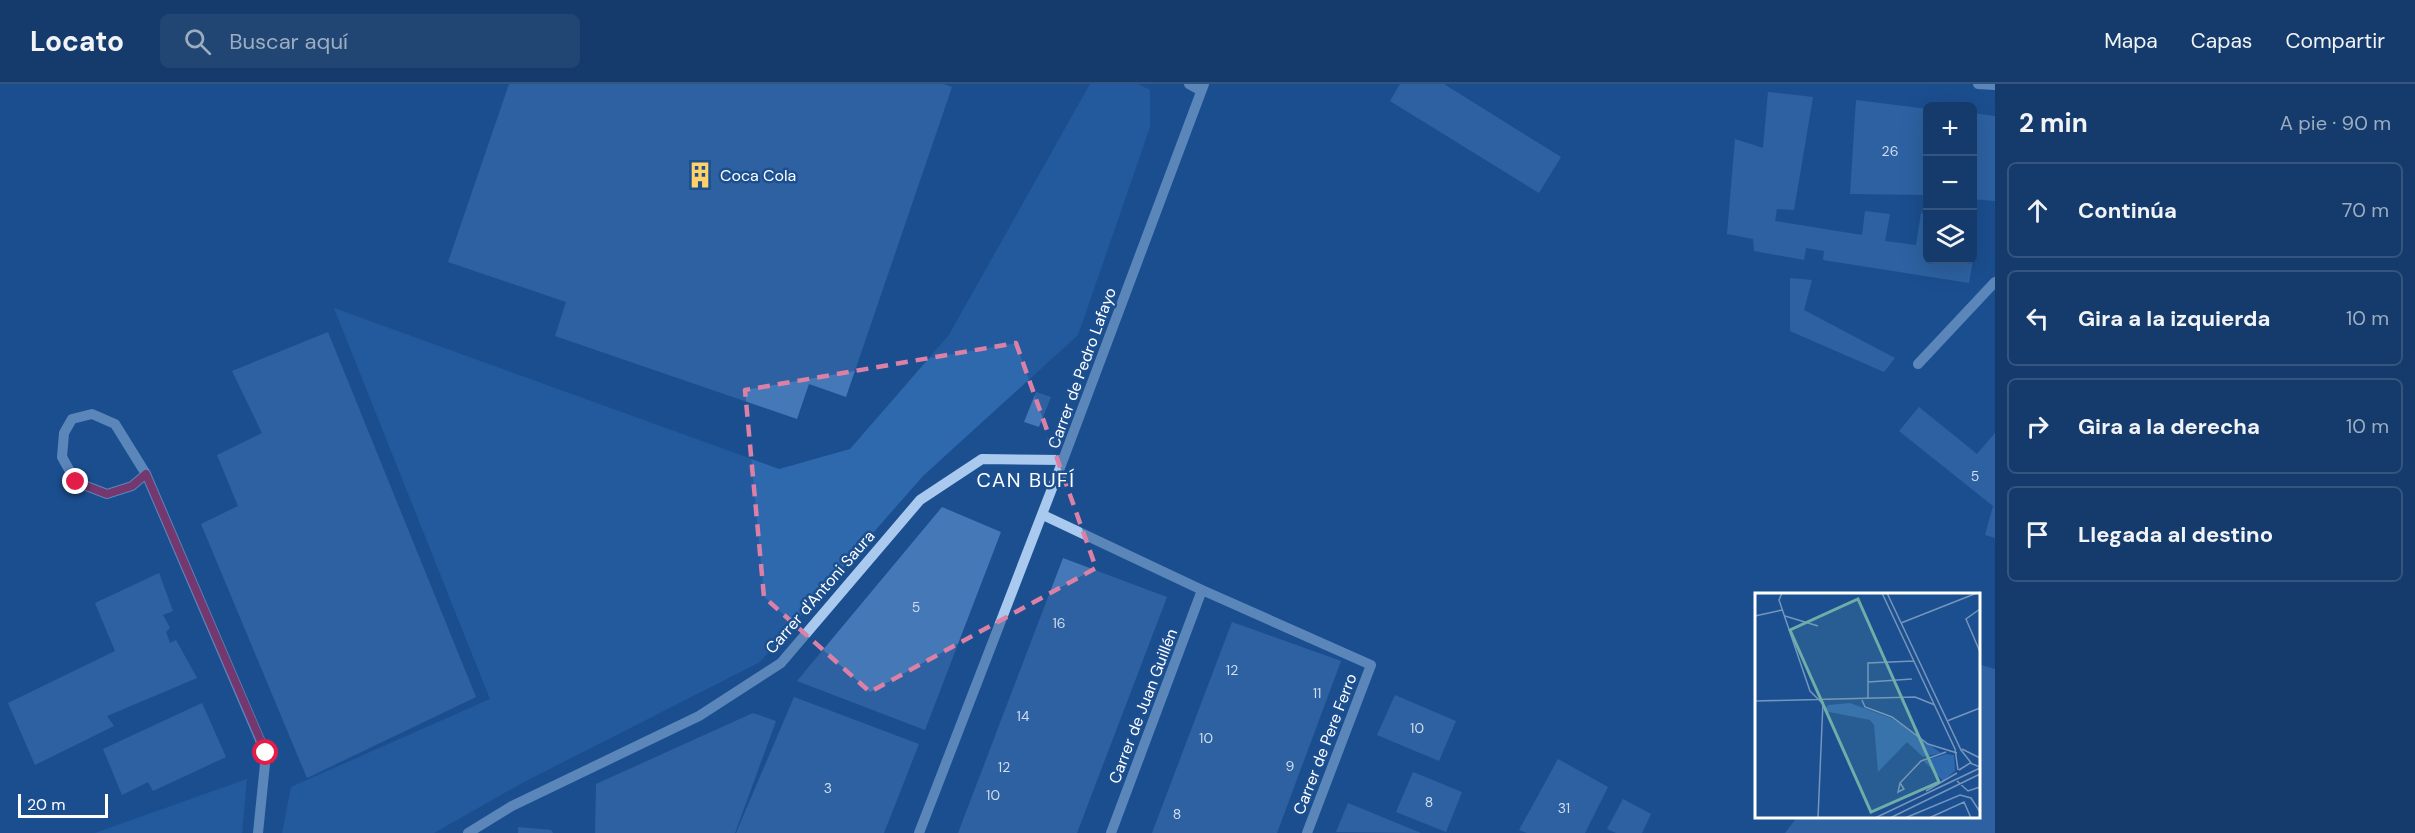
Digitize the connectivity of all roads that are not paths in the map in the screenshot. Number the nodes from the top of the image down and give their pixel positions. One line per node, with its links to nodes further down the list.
1 (1189, 84): 4 (street)
2 (1978, 84): 3 (street)
3 (1995, 85)
4 (1204, 86): 7 (street, Carrer de Pedro Lafayo)
5 (1995, 282): 6 (street)
6 (1918, 364)
7 (1064, 460): 9 (street, Carrer de Pedro Lafayo); 12 (street, Carrer d'Antoni Saura)
8 (146, 474): 8 (street); 11 (street)
9 (1043, 514): 10 (street); 13 (street, Carrer de Pedro Lafayo)
10 (1202, 590): 14 (street, Carrer de Juan Guillén); 15 (street, Carrer de Pere Ferro)
11 (258, 833)
12 (468, 833)
13 (920, 833)
14 (1111, 833)
15 (1307, 833)

